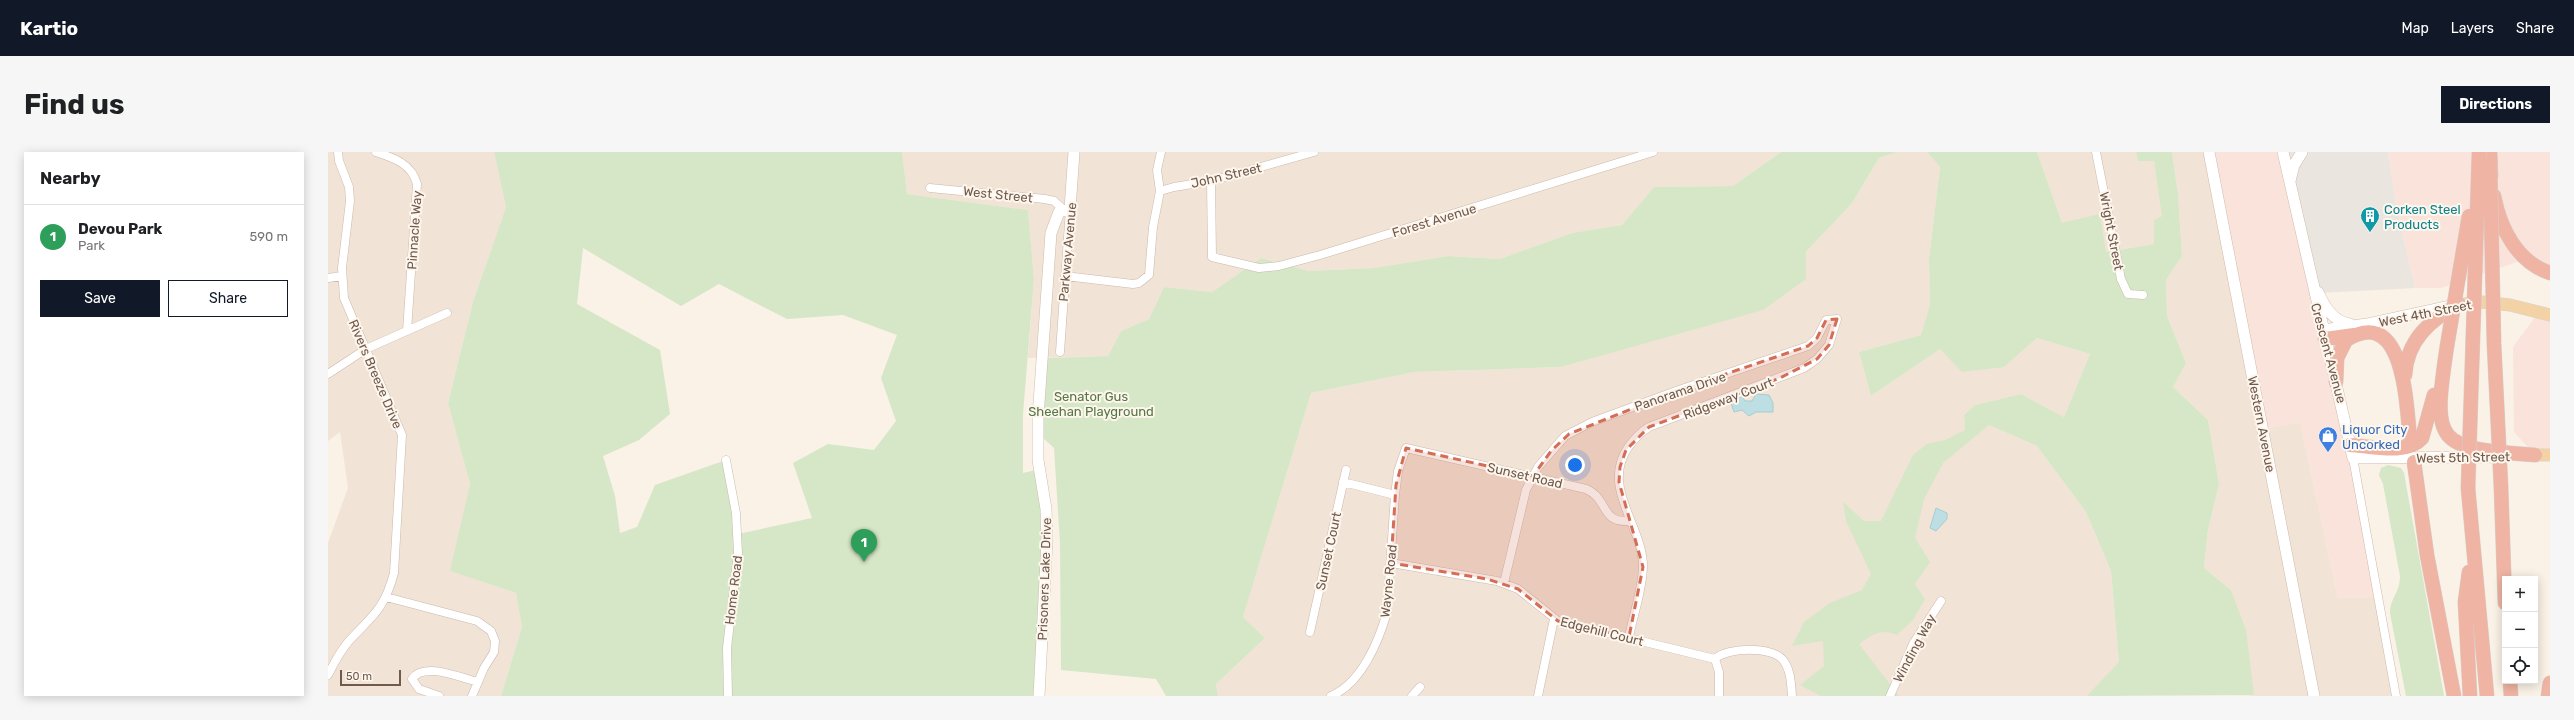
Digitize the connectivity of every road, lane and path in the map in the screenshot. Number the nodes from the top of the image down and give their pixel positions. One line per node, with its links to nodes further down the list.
1 (338, 152): 20 (street, Rivers Breeze Drive)
2 (376, 152): 29 (street, Pinnacle Way)
3 (1074, 152): 17 (street, Parkway Avenue)
4 (1161, 152): 16 (street)
5 (1314, 152): 13 (street, John Street)
6 (1654, 152): 13 (street, Forest Avenue)
7 (2096, 152): 23 (street, Wright Street)
8 (2210, 152): 74 (street, Western Avenue)
9 (2283, 152): 14 (street, Crescent Avenue)
10 (2302, 152): 14 (street)
11 (2479, 152): 31 (highway, bridge); 49 (highway, bridge)
12 (2490, 158): 19 (highway, bridge); 51 (highway, bridge)
13 (1212, 181): 16 (street, John Street)
14 (2289, 184): 18 (street, Crescent Avenue)
15 (930, 188): 17 (street, West Street)
16 (1160, 191): 21 (street)
17 (1066, 209): 21 (street, Parkway Avenue); 67 (street, Prisoners Lake Drive)
18 (2308, 272): 28 (street); 30 (street, Crescent Avenue)
19 (2550, 273)
20 (342, 276): 22 (street); 32 (street, Rivers Breeze Drive)
21 (1065, 276): 33 (street, Parkway Avenue)
22 (328, 278)
23 (2143, 295)
24 (2459, 304): 26 (main road, West 4th Street); 28 (street, West 4th Street); 36 (highway)
25 (447, 313): 29 (street)
26 (2550, 315)
27 (1833, 318): 45 (street, Panorama Drive); 48 (street, Ridgeway Court)
28 (2359, 329): 30 (highway); 35 (highway); 36 (highway)
29 (407, 331): 32 (street)
30 (2324, 334): 35 (street, Crescent Avenue)
31 (2447, 346): 39 (highway); 40 (highway)
32 (366, 349): 34 (street); 53 (street, Rivers Breeze Drive)
33 (1060, 352)
34 (328, 374)
35 (2336, 382): 39 (street, Crescent Avenue)
36 (2404, 387): 37 (highway)
37 (2410, 438)
38 (1406, 448): 45 (street, Sunset Road); 47 (street, Wayne Road)
39 (2351, 451): 40 (street, West 5th Street); 75 (street, Crescent Avenue)
40 (2535, 455): 41 (main road, West 5th Street)
41 (2550, 455)
42 (726, 460): 66 (street, Home Road)
43 (2414, 462): 76 (highway)
44 (1346, 470): 46 (street, Sunset Court)
45 (1532, 477): 48 (street, Sunset Road); 52 (street, Panorama Drive)
46 (1343, 482): 47 (street); 56 (street, Sunset Court)
47 (1395, 495): 50 (street, Wayne Road)
48 (1629, 521): 57 (street)
49 (2472, 550): 77 (highway); 78 (highway)
50 (1391, 563): 52 (street, Edgehill Court); 68 (street, Wayne Road)
51 (2504, 576)
52 (1504, 583): 55 (street, Edgehill Court)
53 (386, 597): 59 (street, Rivers Breeze Drive); 60 (street)
54 (1941, 602): 73 (street, Winding Way)
55 (1554, 619): 57 (street, Edgehill Court); 70 (street)
56 (1310, 632)
57 (1629, 638): 58 (street, Edgehill Court)
58 (1715, 659): 71 (street); 72 (street)
59 (328, 675)
60 (478, 682): 64 (street); 65 (street)
61 (2550, 683): 80 (highway)
62 (2510, 684): 79 (highway)
63 (1420, 687): 69 (street)
64 (439, 696)
65 (472, 696)
66 (728, 696)
67 (1040, 696)
68 (1331, 696)
69 (1412, 696)
70 (1538, 696)
71 (1719, 696)
72 (1792, 696)
73 (1890, 696)
74 (2314, 696)
75 (2396, 696)
76 (2454, 696)
77 (2470, 696)
78 (2487, 696)
79 (2510, 696)
80 (2548, 696)

